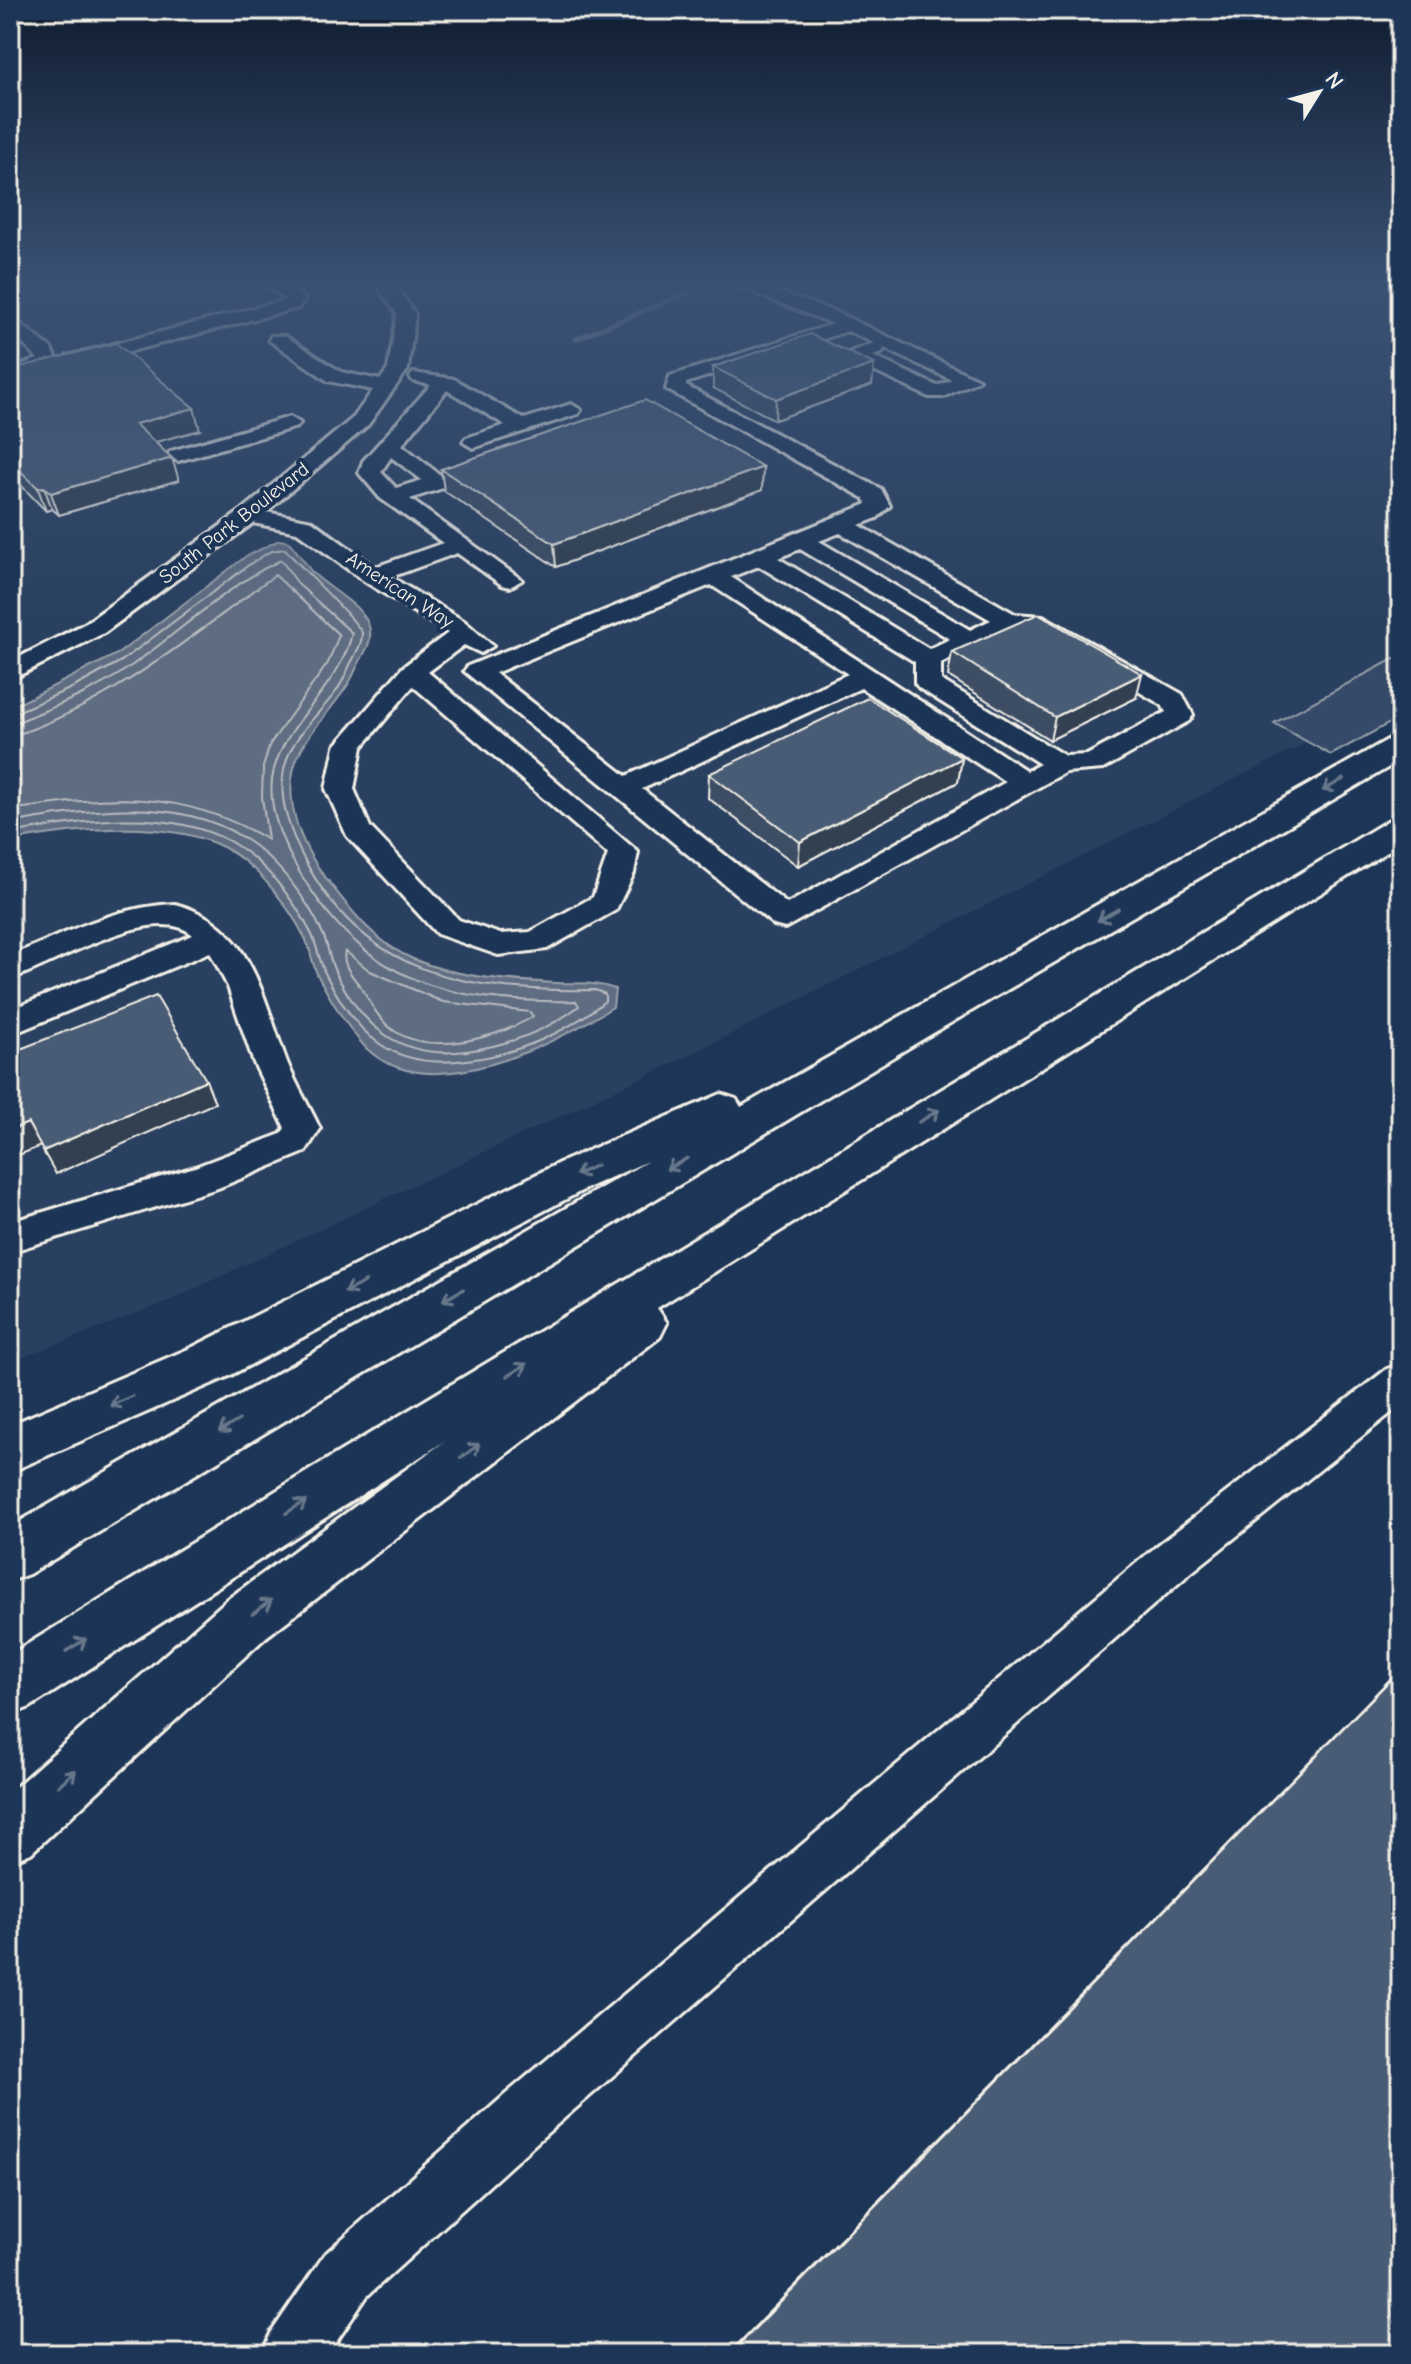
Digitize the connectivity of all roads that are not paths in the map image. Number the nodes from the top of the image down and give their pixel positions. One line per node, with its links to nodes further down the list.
1 (380, 394): 12 (street, South Park Boulevard)
2 (433, 394): 9 (street)
3 (465, 394): 7 (street)
4 (686, 394): 13 (street)
5 (571, 410): 7 (street)
6 (290, 423): 10 (street)
7 (521, 426): 8 (street)
8 (473, 442)
9 (391, 446): 11 (street); 11 (street)
10 (178, 455)
11 (393, 497): 15 (street)
12 (249, 516): 17 (street, American Way); 25 (street, South Park Boulevard)
13 (841, 524): 14 (street); 20 (street)
14 (801, 540): 16 (street); 22 (street)
15 (460, 544): 17 (street); 19 (street)
16 (761, 557): 18 (street); 23 (street)
17 (372, 576): 21 (street, American Way)
18 (713, 576): 24 (street); 27 (street)
19 (510, 580)
20 (1010, 621): 22 (street); 29 (street)
21 (463, 633): 24 (street, American Way); 26 (street)
22 (969, 640): 23 (street)
23 (928, 659): 29 (street)
24 (501, 662): 31 (street)
25 (10, 672)
26 (412, 672): 26 (street)
27 (862, 677): 30 (street); 31 (street)
28 (1401, 746): 36 (highway, one-way to 36)
29 (1060, 764): 30 (street)
30 (1026, 783): 31 (street)
31 (623, 788)
32 (1401, 828): 37 (highway, one-way to 32)
33 (216, 937): 34 (street); 35 (street); 38 (street)
34 (10, 968)
35 (10, 1023)
36 (914, 1026): 40 (highway, one-way to 40); 41 (highway, one-way to 41)
37 (882, 1146): 42 (highway, one-way to 37); 43 (highway, one-way to 37)
38 (10, 1237)
39 (1401, 1381): 44 (street)
40 (10, 1449)
41 (10, 1556)
42 (10, 1687)
43 (10, 1832)
44 (292, 2354)

